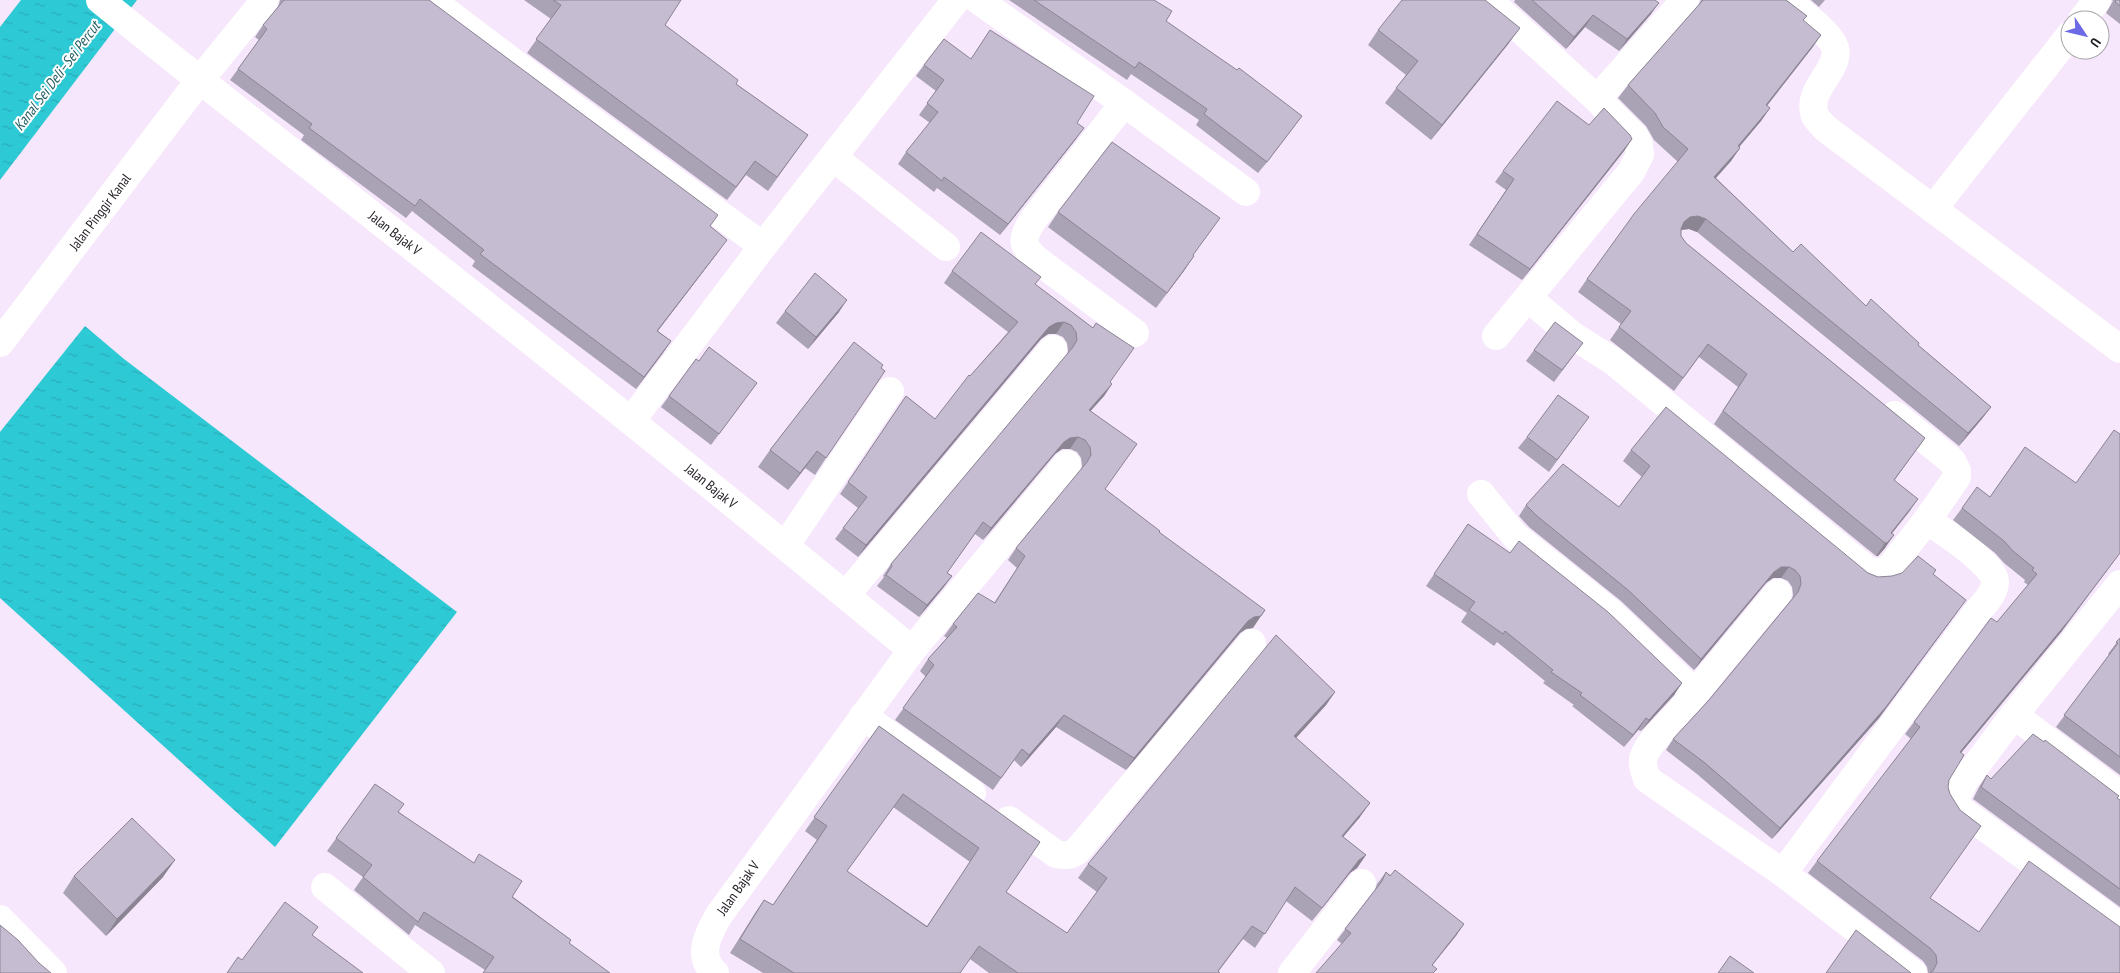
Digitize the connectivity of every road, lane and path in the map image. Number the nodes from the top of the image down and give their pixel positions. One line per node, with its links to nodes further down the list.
1 (100, 0): 12 (street, Jalan Bajak V)
2 (265, 0): 12 (street, Jalan Pinggir Kanal)
3 (431, 0): 18 (street)
4 (956, 0): 15 (street)
5 (978, 0): 14 (street)
6 (1488, 0): 13 (street)
7 (1685, 0): 13 (street)
8 (1786, 0): 17 (street)
9 (2098, 0): 10 (street)
10 (2090, 10)
11 (2060, 48): 17 (street)
12 (193, 76): 23 (street, Jalan Pinggir Kanal); 28 (street, Jalan Bajak V)
13 (1597, 100): 20 (street)
14 (1124, 103): 16 (street); 21 (street)
15 (833, 157): 18 (street); 19 (street)
16 (1246, 192)
17 (1933, 209): 25 (street)
18 (763, 246): 28 (street)
19 (946, 247)
20 (1528, 298): 22 (street); 31 (street)
21 (1135, 333)
22 (1496, 336)
23 (0, 343)
24 (1053, 349): 35 (street)
25 (2120, 349)
26 (890, 391): 32 (street)
27 (1876, 399): 31 (street)
28 (630, 421): 32 (street, Jalan Bajak V)
29 (1067, 464): 37 (street)
30 (1480, 494): 38 (street)
31 (1927, 520): 42 (street)
32 (786, 545): 35 (street, Jalan Bajak V)
33 (2120, 584): 39 (street)
34 (1778, 593): 38 (street)
35 (846, 595): 37 (street, Jalan Bajak V)
36 (1252, 642): 40 (street)
37 (912, 650): 40 (street, Jalan Bajak V)
38 (1695, 693): 42 (street)
39 (2014, 715): 41 (street); 46 (street)
40 (864, 716): 47 (street, Jalan Bajak V)
41 (2120, 795)
42 (1783, 872): 51 (street)
43 (1362, 883): 50 (street)
44 (325, 888): 49 (street)
45 (0, 919): 48 (street)
46 (2120, 926)
47 (712, 972)
48 (53, 973)
49 (431, 973)
50 (1292, 973)
51 (1913, 973)

